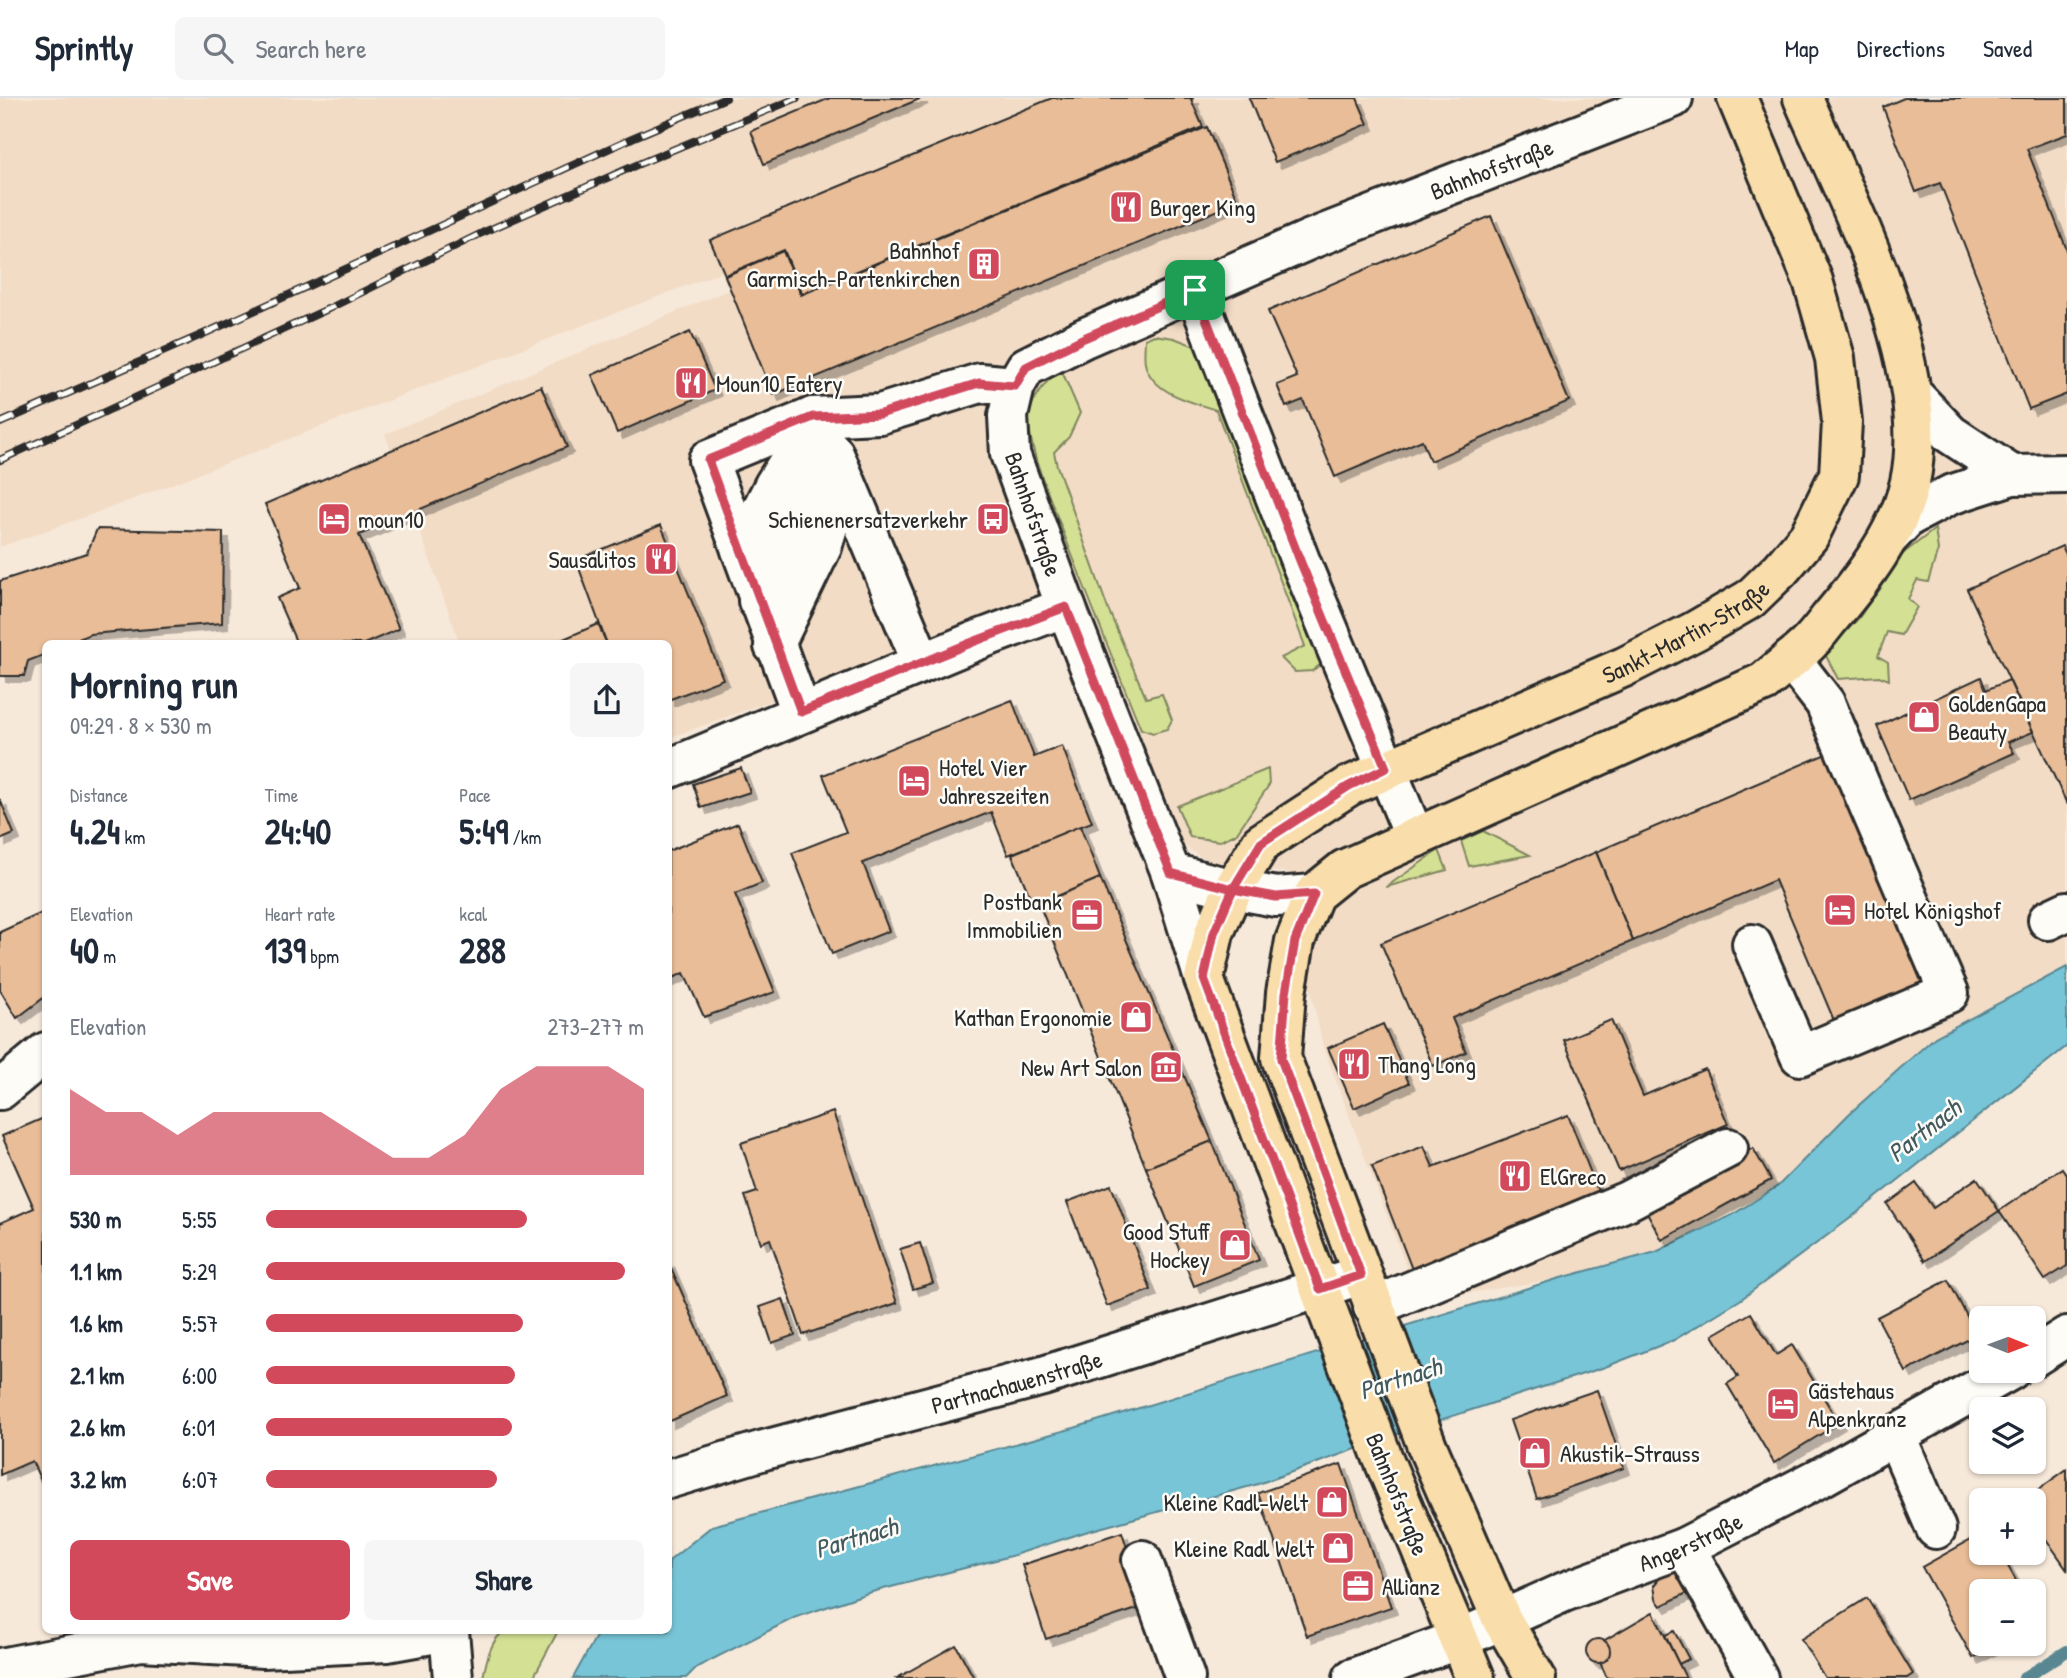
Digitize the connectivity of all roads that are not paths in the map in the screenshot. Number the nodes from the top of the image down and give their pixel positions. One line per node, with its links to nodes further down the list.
1 (1737, 98): 20 (main road, Sankt-Martin-Straße)
2 (1803, 98): 6 (main road)
3 (1671, 99): 4 (street, Bahnhofstraße)
4 (1195, 290): 5 (street, Bahnhofstraße); 20 (street)
5 (1015, 386): 7 (street); 13 (street, Bahnhofstraße)
6 (1912, 394): 9 (street); 10 (main road)
7 (826, 428): 11 (street); 11 (street); 12 (street); 14 (street); 16 (street)
8 (2067, 474): 9 (street)
9 (2012, 475): 10 (street)
10 (1890, 536): 15 (main road)
11 (741, 550): 12 (street)
12 (758, 601): 14 (street)
13 (1066, 607): 16 (street); 23 (street, Bahnhofstraße)
14 (774, 646): 18 (street)
15 (1791, 659): 17 (street); 22 (main road)
16 (922, 663): 18 (street)
17 (1825, 704): 21 (street); 26 (street)
18 (801, 712): 19 (street)
19 (672, 767)
20 (1386, 768): 22 (street); 24 (main road, Sankt-Martin-Straße)
21 (1895, 800)
22 (1415, 838): 25 (main road)
23 (1171, 873): 24 (street); 27 (street, Bahnhofstraße)
24 (1233, 889): 25 (street); 27 (main road, Sankt-Martin-Straße)
25 (1314, 894): 32 (main road, Bahnhofstraße)
26 (1752, 944)
27 (1204, 979): 31 (main road, Bahnhofstraße)
28 (42, 1055): 29 (street)
29 (0, 1090)
30 (1728, 1148): 32 (street, Partnachauenstraße)
31 (1320, 1289): 32 (street, Partnachauenstraße); 35 (street, Partnachauenstraße); 43 (main road, Bahnhofstraße)
32 (1371, 1302): 39 (main road, Bahnhofstraße)
33 (1988, 1383): 34 (street, Angerstraße)
34 (1896, 1436): 36 (street); 37 (street, Angerstraße)
35 (672, 1478)
36 (1936, 1529)
37 (1685, 1547): 39 (street, Angerstraße); 50 (street)
38 (1142, 1560): 46 (street)
39 (1502, 1620): 43 (street, Angerstraße); 49 (main road, Bahnhofstraße)
40 (432, 1634): 42 (street)
41 (449, 1634): 45 (street)
42 (259, 1639): 44 (street)
43 (1457, 1640): 47 (street, Angerstraße); 48 (main road, Bahnhofstraße)
44 (0, 1668)
45 (453, 1678)
46 (1185, 1678)
47 (1353, 1678)
48 (1475, 1678)
49 (1536, 1678)
50 (1758, 1678)

